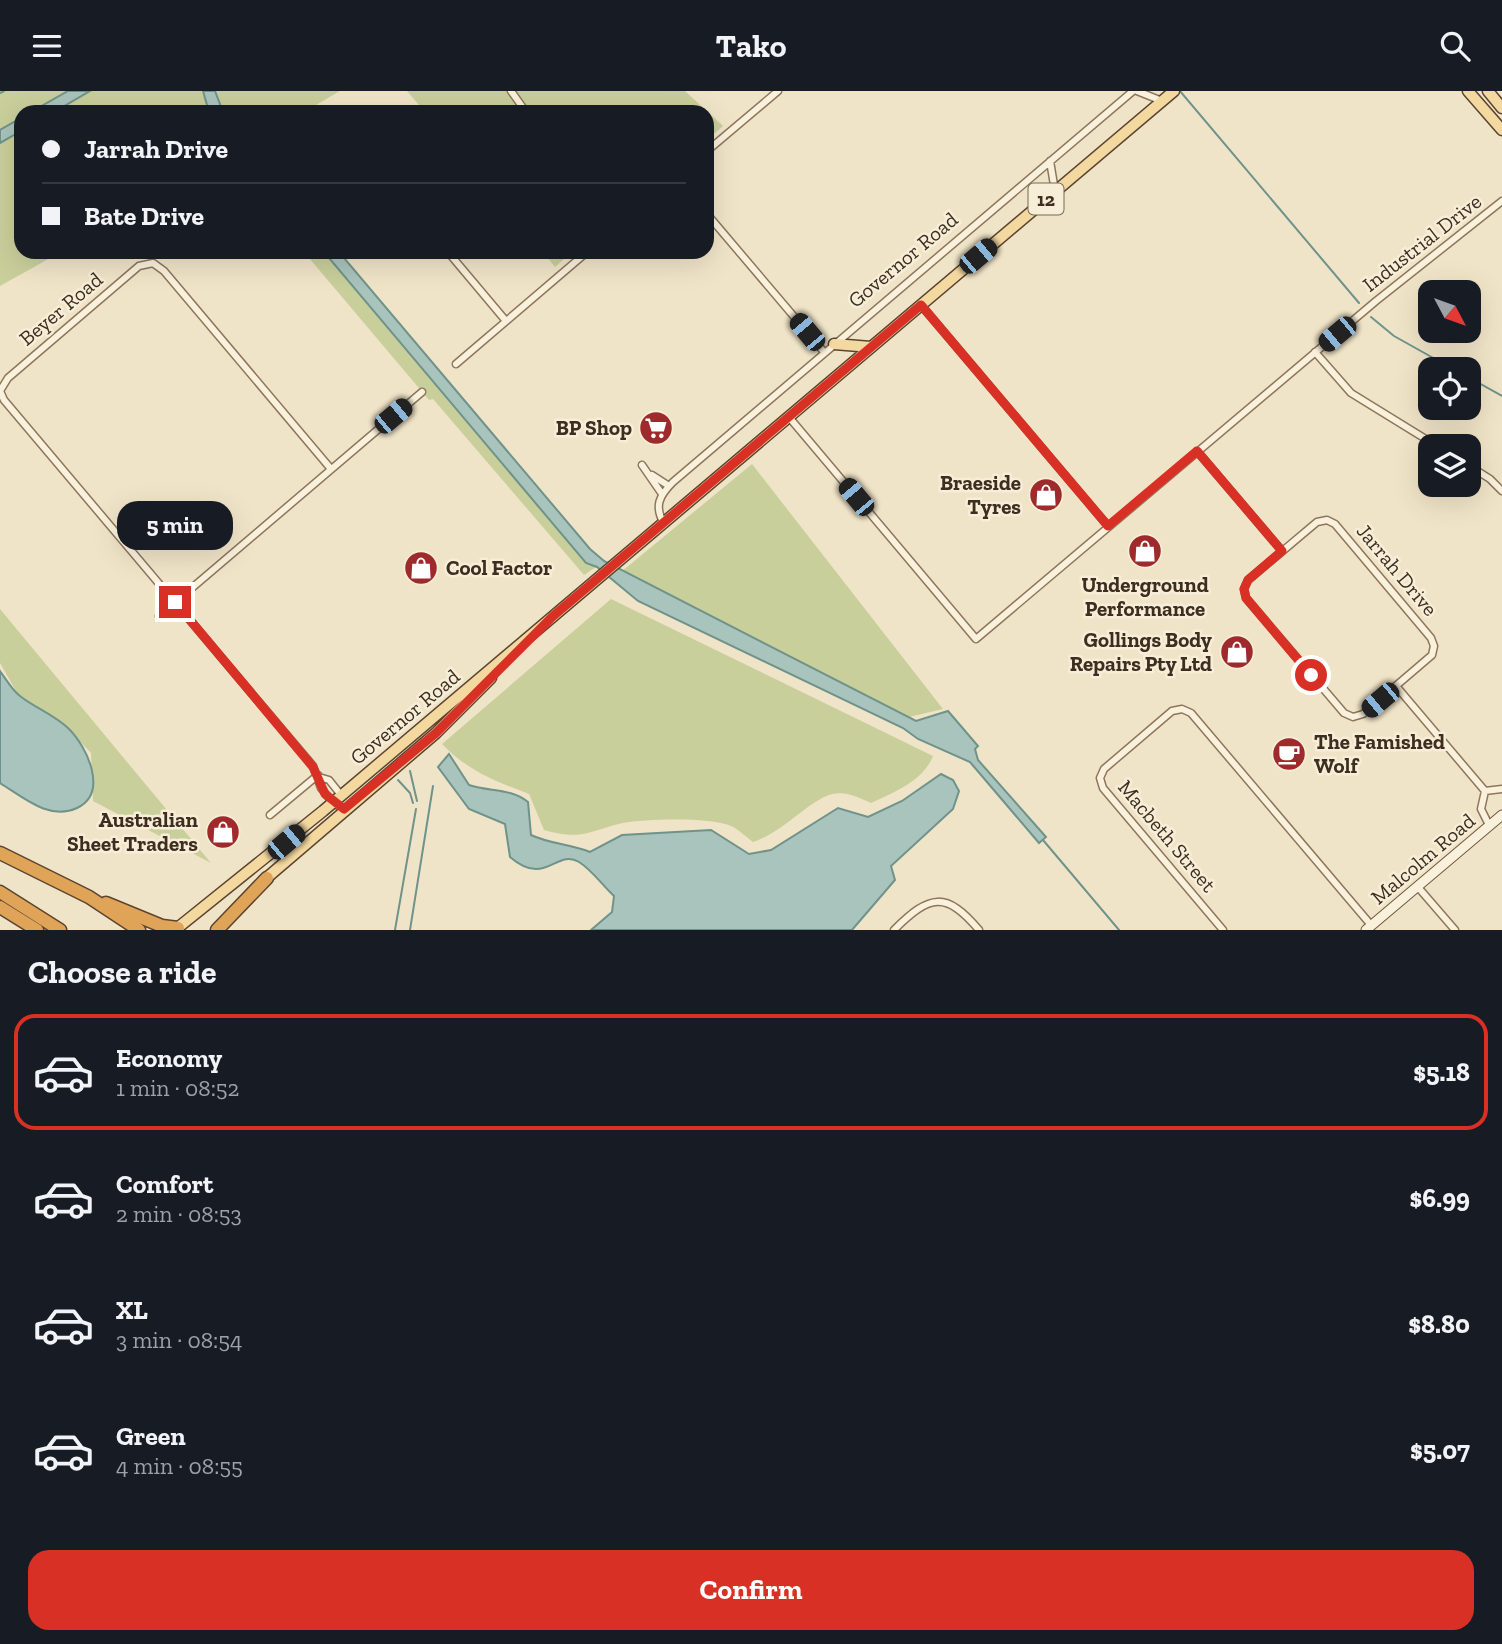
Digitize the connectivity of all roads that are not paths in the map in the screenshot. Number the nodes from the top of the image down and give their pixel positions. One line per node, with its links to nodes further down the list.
1 (778, 91): 9 (street)
2 (1135, 91): 6 (street, Governor Road); 10 (street, Governor Road)
3 (1468, 91): 8 (main road)
4 (1488, 91): 7 (main road)
5 (1173, 92): 6 (main road, Governor Road / 12)
6 (1162, 100): 11 (main road, Governor Road / 12)
7 (1502, 107)
8 (1502, 130)
9 (714, 145)
10 (1050, 161): 11 (street); 18 (street, Governor Road)
11 (1055, 191): 16 (main road, Governor Road / 12)
12 (1502, 201): 21 (street, Industrial Drive)
13 (714, 222): 20 (street)
14 (454, 259): 17 (street)
15 (579, 259): 17 (street)
16 (921, 305): 19 (main road, Governor Road / 12); 35 (street)
17 (506, 321): 22 (street)
18 (834, 344): 19 (main road); 20 (street, Governor Road)
19 (871, 347): 24 (main road, Governor Road / 12)
20 (824, 352): 31 (street, Governor Road)
21 (1315, 352): 25 (street); 26 (street, Industrial Drive)
22 (456, 364)
23 (422, 392): 28 (street)
24 (788, 416): 34 (main road, Governor Road / 12); 35 (street, Industrial Drive)
25 (1418, 434)
26 (1197, 451): 35 (street, Industrial Drive); 36 (street)
27 (642, 465): 29 (street)
28 (331, 469): 37 (street); 37 (street, Beyer Road)
29 (650, 474): 31 (street); 33 (street)
30 (1481, 475): 32 (street)
31 (669, 486): 33 (street, Governor Road)
32 (1502, 491)
33 (662, 494): 34 (street)
34 (664, 524): 39 (main road, Governor Road / 12)
35 (1108, 526)
36 (1282, 551): 40 (street, Jarrah Drive); 40 (street, Jarrah Drive)
37 (175, 602): 38 (street); 41 (street)
38 (159, 616)
39 (529, 637): 44 (main road, Governor Road / 12); 45 (main road, Governor Road / 12)
40 (1396, 686): 43 (street)
41 (319, 776): 44 (street); 44 (street); 46 (street)
42 (1502, 789): 43 (street)
43 (1485, 791): 48 (street)
44 (337, 799): 45 (street); 56 (main road, Governor Road / 12)
45 (344, 809): 50 (main road, Governor Road / 12)
46 (270, 815)
47 (1502, 815): 48 (street, Malcolm Road)
48 (1489, 825): 51 (street, Malcolm Road)
49 (0, 853): 53 (highway)
50 (267, 878): 60 (main road, Governor Road / 12); 61 (highway)
51 (1418, 886): 55 (street, Malcolm Road); 65 (street)
52 (0, 893): 58 (highway)
53 (89, 897): 56 (highway); 59 (highway)
54 (0, 907): 57 (highway)
55 (1369, 927): 64 (street, Macbeth Street)
56 (176, 929)
57 (37, 930)
58 (60, 930)
59 (139, 930)
60 (209, 930)
61 (217, 930)
62 (894, 930): 63 (street)
63 (979, 930)
64 (1223, 930)
65 (1455, 930)

